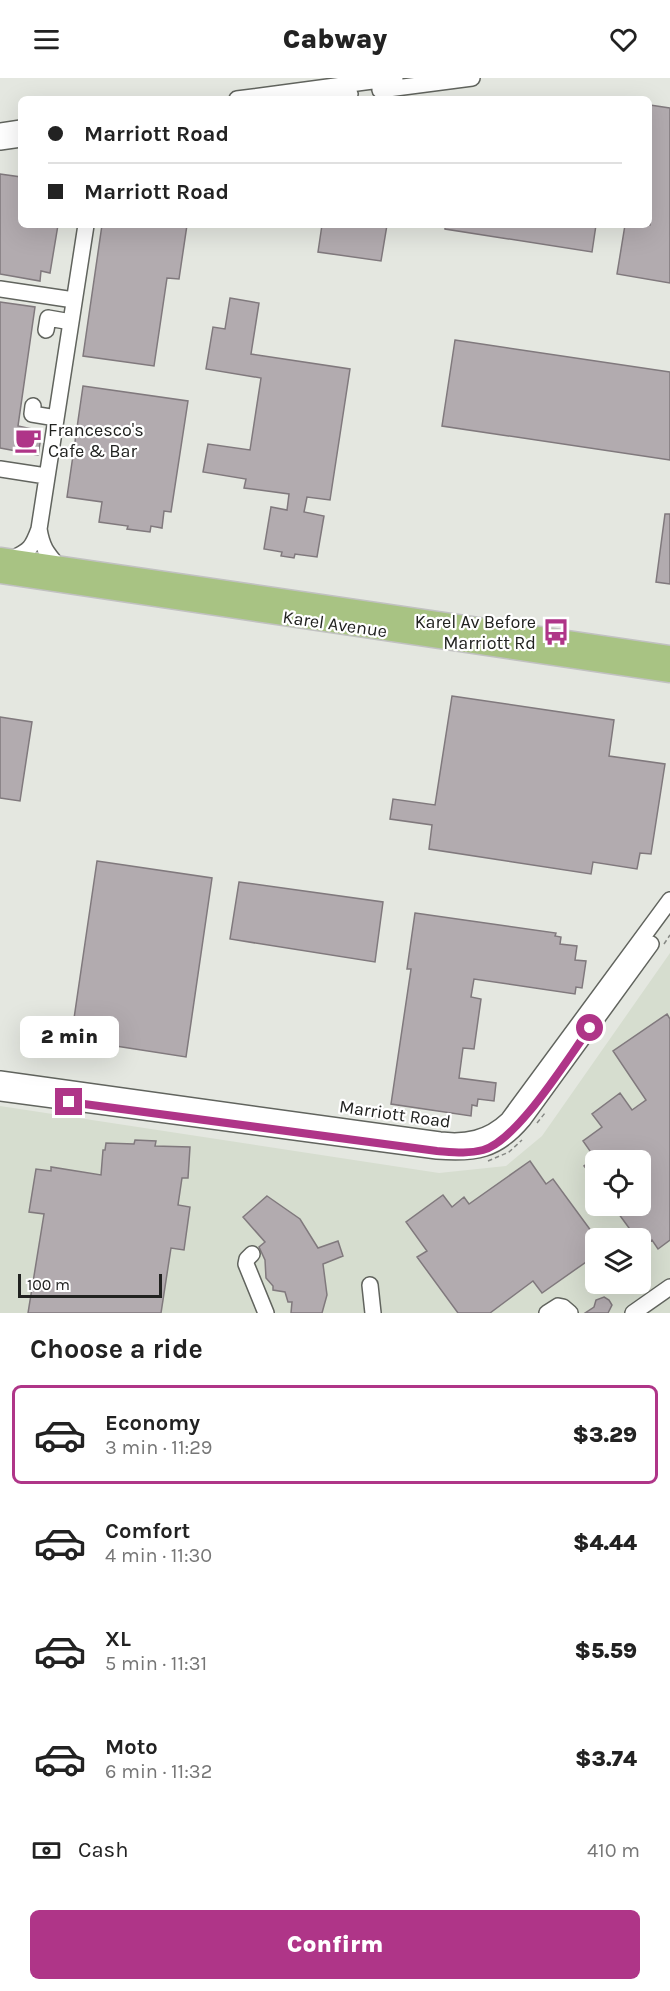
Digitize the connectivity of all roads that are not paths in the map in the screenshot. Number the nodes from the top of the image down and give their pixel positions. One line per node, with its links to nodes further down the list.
1 (395, 78): 3 (street)
2 (472, 78): 4 (street)
3 (260, 96)
4 (339, 96)
5 (18, 128): 6 (street)
6 (0, 131)
7 (18, 139): 8 (street)
8 (0, 142)
9 (86, 228): 11 (street)
10 (0, 289): 11 (street)
11 (74, 300): 12 (street)
12 (71, 322): 13 (street); 15 (street)
13 (46, 330)
14 (33, 406): 15 (street)
15 (56, 418): 17 (street)
16 (9, 473): 17 (street)
17 (46, 476): 18 (street)
18 (39, 529): 19 (street); 20 (street)
19 (6, 558): 20 (main road, Karel Avenue)
20 (58, 566): 22 (main road, Karel Avenue)
21 (0, 574): 23 (main road, Karel Avenue)
22 (670, 656)
23 (670, 674)
24 (670, 900): 26 (street, Marriott Road)
25 (670, 917): 27 (street, Marriott Road)
26 (0, 1079)
27 (0, 1093)
28 (252, 1254): 31 (street)
29 (370, 1285): 32 (street)
30 (670, 1287): 35 (street)
31 (266, 1313)
32 (373, 1313)
33 (547, 1313): 34 (street)
34 (570, 1313)
35 (633, 1313)

